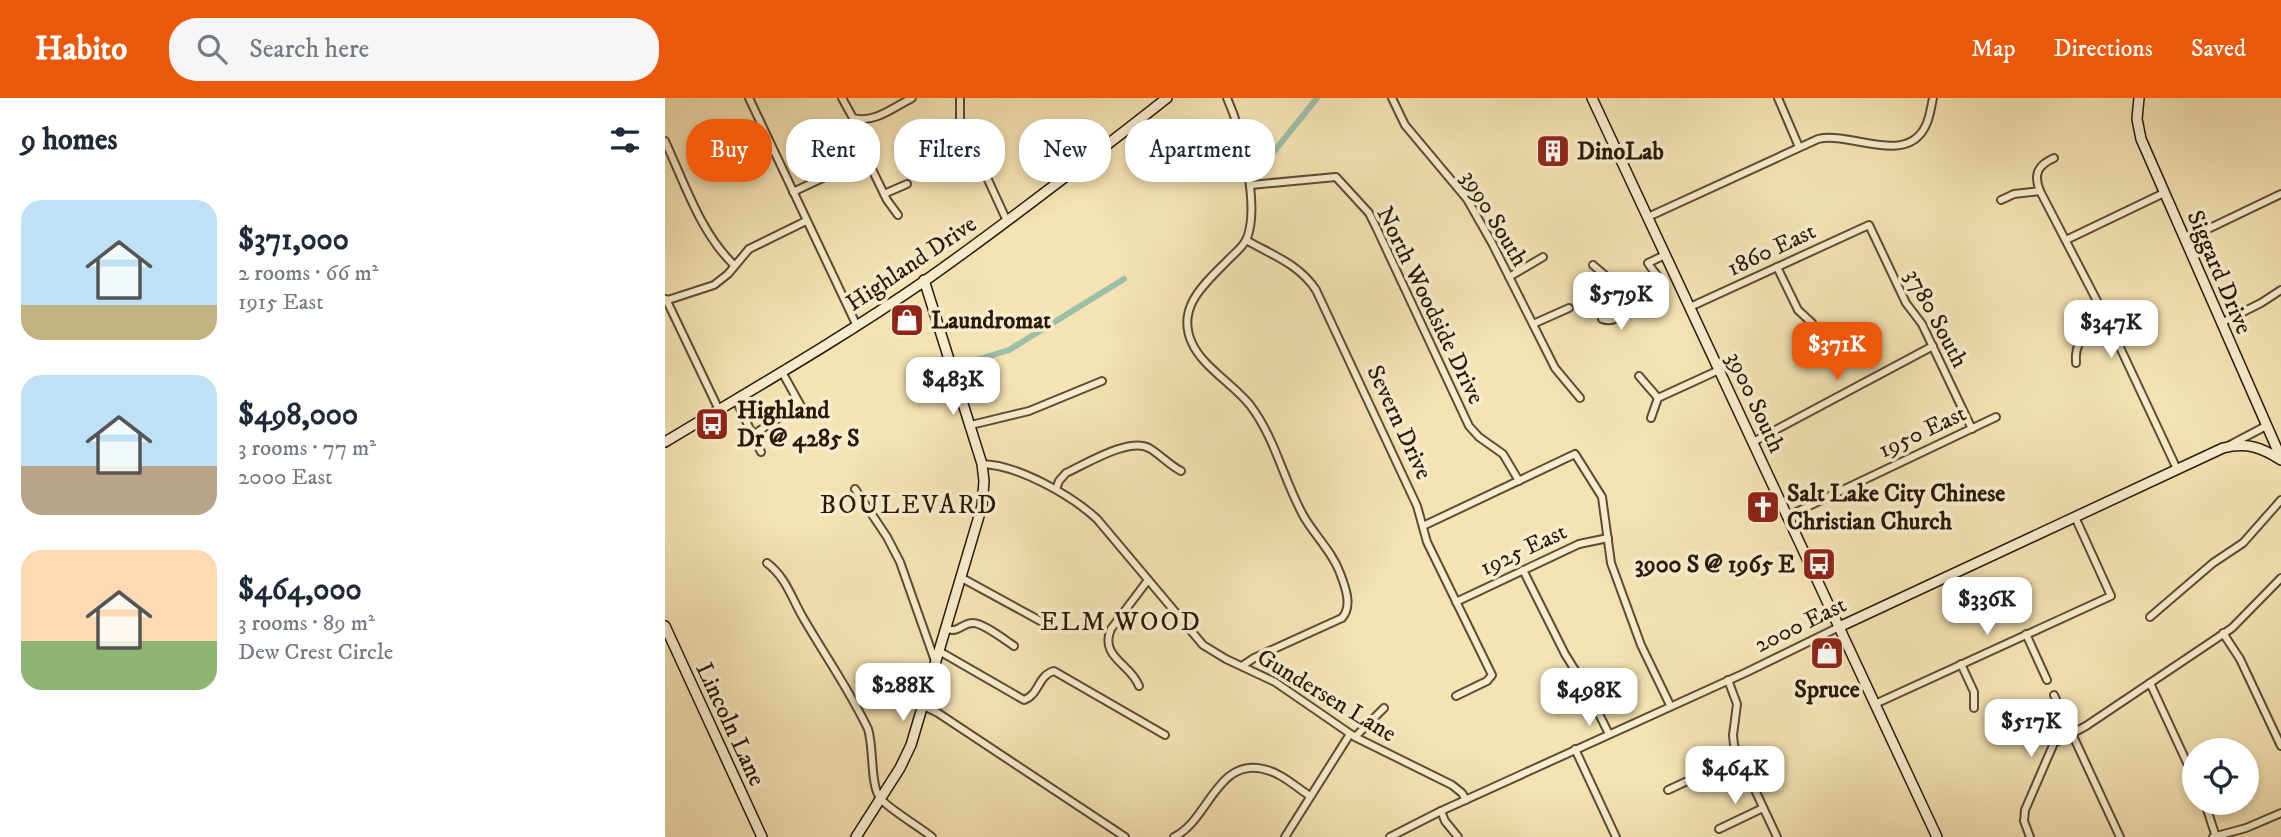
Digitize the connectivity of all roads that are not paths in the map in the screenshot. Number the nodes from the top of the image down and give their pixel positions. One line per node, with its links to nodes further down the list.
1 (749, 98): 19 (street)
2 (842, 98): 3 (street)
3 (912, 98)
4 (949, 98): 12 (street)
5 (1167, 98): 27 (street, Highland Drive)
6 (1227, 98): 17 (street)
7 (1392, 98): 37 (street, 3990 South)
8 (1592, 98): 25 (street, 3900 South)
9 (1778, 98): 14 (street)
10 (1933, 98): 14 (street)
11 (2139, 98): 20 (street, Siggard Drive)
12 (959, 100): 27 (street)
13 (665, 141): 34 (street)
14 (1799, 147): 25 (street)
15 (2054, 158): 18 (street)
16 (907, 184): 21 (street)
17 (1250, 185): 29 (street); 76 (street, North Woodside Drive)
18 (2040, 191): 23 (street); 30 (street)
19 (793, 192): 21 (street); 26 (street)
20 (2164, 193): 30 (street); 31 (street, Siggard Drive)
21 (884, 194): 24 (street)
22 (2281, 194): 31 (street)
23 (2001, 200)
24 (898, 215)
25 (1648, 216): 32 (street, 3900 South)
26 (806, 221): 34 (street); 47 (street)
27 (1007, 221): 38 (street, Highland Drive)
28 (1868, 225): 36 (street, 1860 East); 50 (street, 3780 South)
29 (1246, 240): 82 (street, Severn Drive); 101 (street)
30 (2066, 240): 49 (street)
31 (2185, 240): 46 (street, Siggard Drive)
32 (1665, 255): 41 (street); 42 (street, 3900 South)
33 (1543, 257): 37 (street)
34 (734, 265): 40 (street)
35 (1593, 265): 41 (street)
36 (1777, 267): 42 (street, 1860 East); 45 (street)
37 (1509, 277): 48 (street, 3990 South)
38 (924, 281): 47 (street, Highland Drive); 64 (street)
39 (2281, 290): 46 (street)
40 (666, 299): 60 (street)
41 (1626, 307): 44 (street)
42 (1690, 307): 52 (street, 3900 South)
43 (1569, 308): 48 (street)
44 (1602, 319)
45 (1812, 323)
46 (2221, 323): 65 (street, Siggard Drive)
47 (856, 324): 53 (street, Highland Drive)
48 (1533, 324): 56 (street, 3990 South)
49 (2110, 326): 51 (street); 74 (street)
50 (1933, 346): 66 (street, 3780 South); 69 (street)
51 (2076, 363)
52 (1719, 369): 57 (street); 69 (street, 3900 South)
53 (782, 372): 58 (street, Highland Drive); 59 (street)
54 (1639, 376): 57 (street)
55 (1102, 381): 64 (street)
56 (1580, 398)
57 (1658, 398): 63 (street)
58 (736, 400): 60 (street, Highland Drive); 67 (street)
59 (799, 404): 61 (street); 67 (street)
60 (719, 410): 68 (street, Highland Drive)
61 (807, 417)
62 (1996, 417): 66 (street, 1950 East)
63 (1651, 418)
64 (971, 425): 73 (street)
65 (2266, 426): 70 (street, 2000 East); 72 (street, Siggard Drive)
66 (1972, 429): 80 (street, 1950 East)
67 (753, 435): 71 (street)
68 (665, 442)
69 (1753, 442): 80 (street, 3900 South)
70 (2227, 447): 72 (street, 2000 East); 74 (street, 2000 East)
71 (761, 452)
72 (2281, 459)
73 (982, 464): 78 (street, Gundersen Lane); 86 (street)
74 (2178, 469): 81 (street, 2000 East)
75 (1181, 471): 78 (street)
76 (1519, 481): 82 (street); 83 (street)
77 (855, 489): 99 (street)
78 (1056, 489): 87 (street, Gundersen Lane)
79 (2281, 500): 90 (street)
80 (1788, 516): 93 (street, 3900 South)
81 (2075, 517): 93 (street, 2000 East); 95 (street)
82 (1423, 526): 89 (street, Severn Drive)
83 (1608, 538): 85 (street, 1925 East); 109 (street)
84 (767, 563): 125 (street)
85 (1523, 570): 89 (street, 1925 East); 116 (street)
86 (960, 576): 91 (street); 94 (street)
87 (1148, 580): 101 (street, Gundersen Lane); 105 (street)
88 (2280, 581): 96 (street)
89 (1456, 601): 107 (street, Severn Drive)
90 (2150, 617)
91 (1046, 624)
92 (665, 626): 132 (street, Lincoln Lane)
93 (1839, 626): 102 (street, 2000 East); 108 (street, 3900 South)
94 (947, 629): 97 (street); 98 (street)
95 (2026, 634): 100 (street); 103 (street)
96 (2223, 634): 104 (street); 114 (street)
97 (1014, 646)
98 (939, 652): 99 (street); 117 (street)
99 (936, 664): 110 (street)
100 (1961, 664): 108 (street); 112 (street)
101 (1242, 666): 118 (street, Gundersen Lane)
102 (1728, 680): 109 (street, 2000 East); 122 (street)
103 (2047, 680)
104 (2150, 684): 115 (street); 121 (street)
105 (1139, 686)
106 (2054, 695): 115 (street)
107 (1456, 696)
108 (1875, 704): 142 (street, 3900 South)
109 (1670, 705): 116 (street, 2000 East)
110 (924, 706): 125 (street); 135 (street)
111 (1384, 708): 118 (street)
112 (1974, 708)
113 (2281, 720): 114 (street)
114 (2271, 725): 119 (street)
115 (2072, 733): 143 (street); 144 (street)
116 (1609, 734): 120 (street, 2000 East)
117 (1165, 735)
118 (1353, 736): 124 (street); 126 (street, Gundersen Lane)
119 (2281, 746)
120 (1575, 749): 126 (street, 2000 East); 140 (street)
121 (2182, 752)
122 (1739, 757): 123 (street); 127 (street)
123 (1668, 790)
124 (1310, 796): 136 (street); 137 (street)
125 (880, 800): 133 (street); 134 (street)
126 (1465, 800): 128 (street, 2000 East)
127 (1763, 808): 131 (street); 141 (street)
128 (1441, 811): 138 (street, 2000 East); 139 (street)
129 (2281, 813): 145 (street)
130 (2209, 815): 145 (street)
131 (1719, 828)
132 (762, 837)
133 (856, 837)
134 (932, 837)
135 (1125, 837)
136 (1174, 837)
137 (1285, 837)
138 (1390, 837)
139 (1458, 837)
140 (1616, 837)
141 (1777, 837)
142 (1937, 837)
143 (2030, 837)
144 (2120, 837)
145 (2215, 837)

